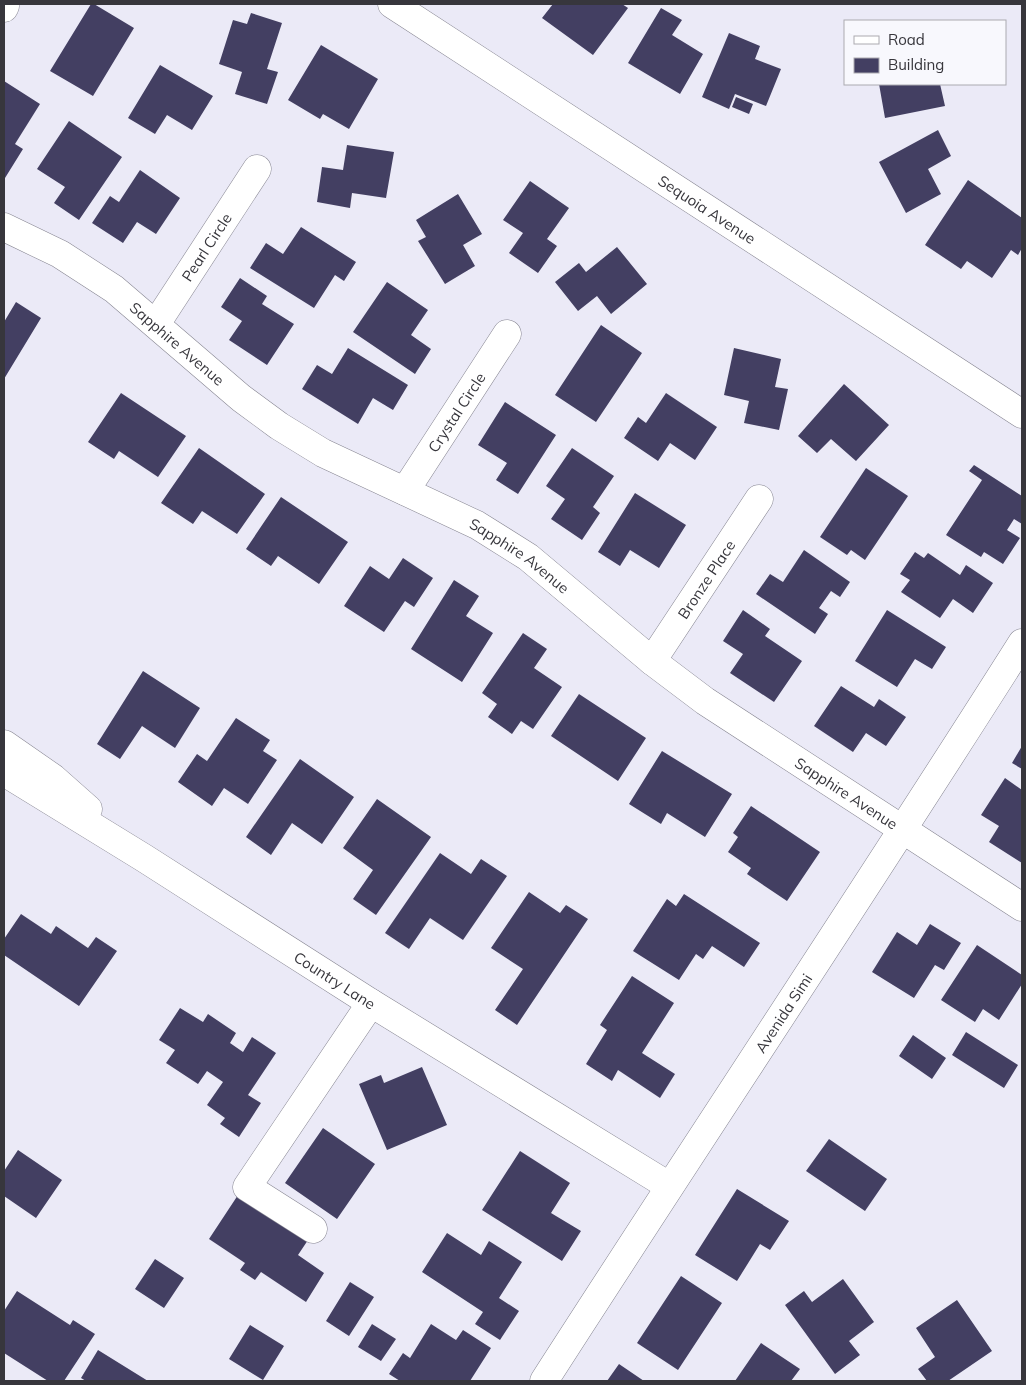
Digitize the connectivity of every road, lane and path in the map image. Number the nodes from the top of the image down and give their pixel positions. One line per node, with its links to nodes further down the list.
1 (392, 4): 6 (street, Sequoia Avenue)
2 (257, 169): 4 (street, Pearl Circle)
3 (4, 227): 4 (street, Sapphire Avenue)
4 (156, 324): 7 (street, Sapphire Avenue)
5 (507, 334): 7 (street, Crystal Circle)
6 (1022, 414)
7 (405, 491): 10 (street, Sapphire Avenue)
8 (759, 498): 10 (street, Bronze Place)
9 (1022, 644): 13 (street, Avenida Simi)
10 (652, 661): 13 (street, Sapphire Avenue)
11 (4, 744): 14 (street)
12 (4, 772): 14 (street, Country Lane)
13 (903, 831): 15 (street, Sapphire Avenue); 17 (street, Avenida Simi)
14 (144, 858): 16 (street, Country Lane)
15 (1022, 906)
16 (371, 1003): 17 (street, Country Lane); 18 (street)
17 (669, 1186): 19 (street, Avenida Simi)
18 (313, 1229)
19 (544, 1381)

